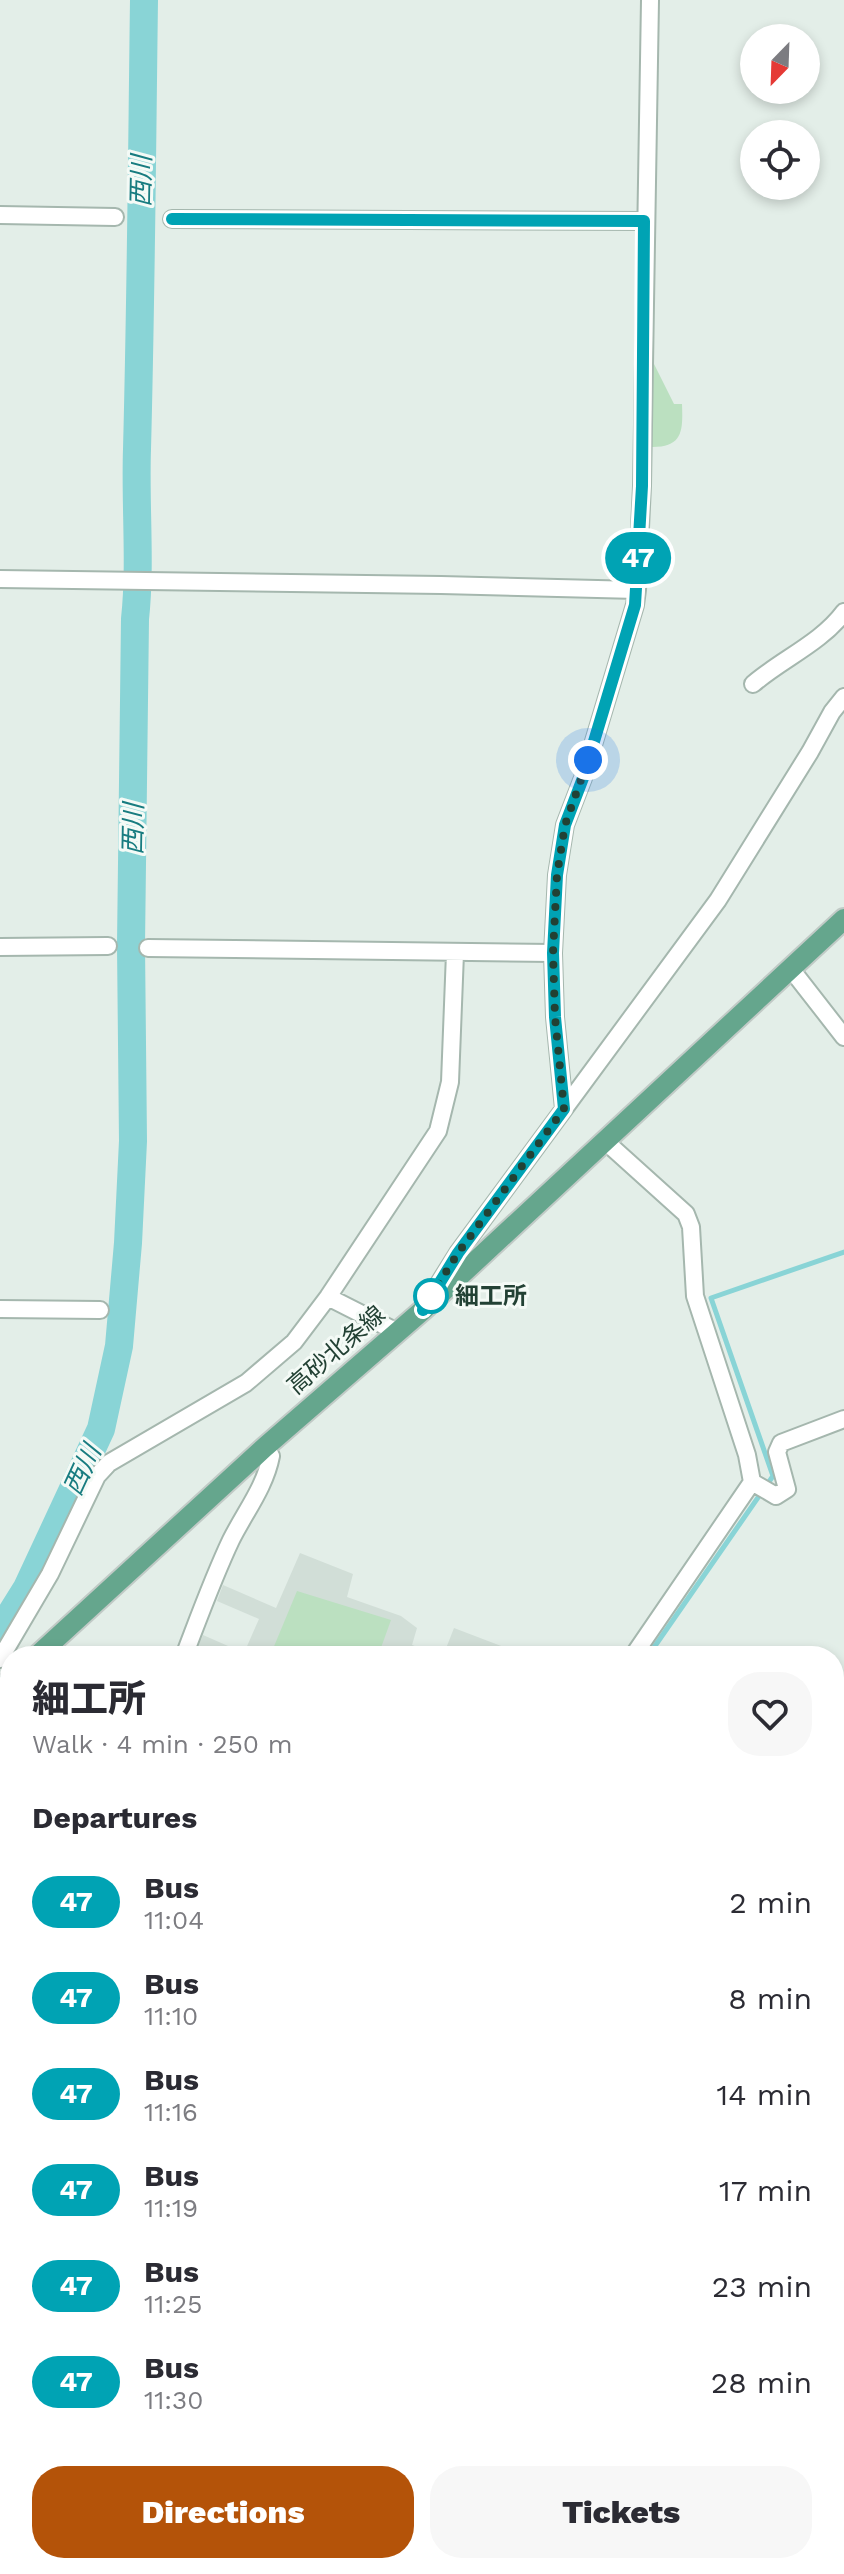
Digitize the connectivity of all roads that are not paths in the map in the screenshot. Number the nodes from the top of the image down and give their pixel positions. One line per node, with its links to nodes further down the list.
1 (650, 0): 5 (street)
2 (0, 215): 3 (street)
3 (115, 217)
4 (172, 219): 5 (street)
5 (644, 221): 7 (street)
6 (0, 579): 7 (street)
7 (637, 590): 16 (street)
8 (844, 612): 9 (street)
9 (753, 684)
10 (844, 697): 19 (street)
11 (844, 919): 17 (main road, 高砂北条線)
12 (108, 946): 13 (street)
13 (0, 947)
14 (148, 948): 15 (street)
15 (455, 953): 16 (street); 21 (street)
16 (553, 953): 19 (street)
17 (791, 969): 18 (street); 20 (main road, 高砂北条線)
18 (844, 1037)
19 (564, 1109): 24 (street)
20 (605, 1141): 24 (main road, 高砂北条線); 28 (street)
21 (328, 1297): 25 (street); 29 (street)
22 (0, 1309): 23 (street)
23 (100, 1310)
24 (423, 1310): 25 (main road, 高砂北条線)
25 (397, 1332): 27 (main road, 高砂北条線)
26 (844, 1419): 28 (street)
27 (265, 1447): 30 (main road, 高砂北条線); 31 (street)
28 (752, 1482): 32 (street)
29 (8, 1646)
30 (48, 1646)
31 (188, 1646)
32 (640, 1646)

